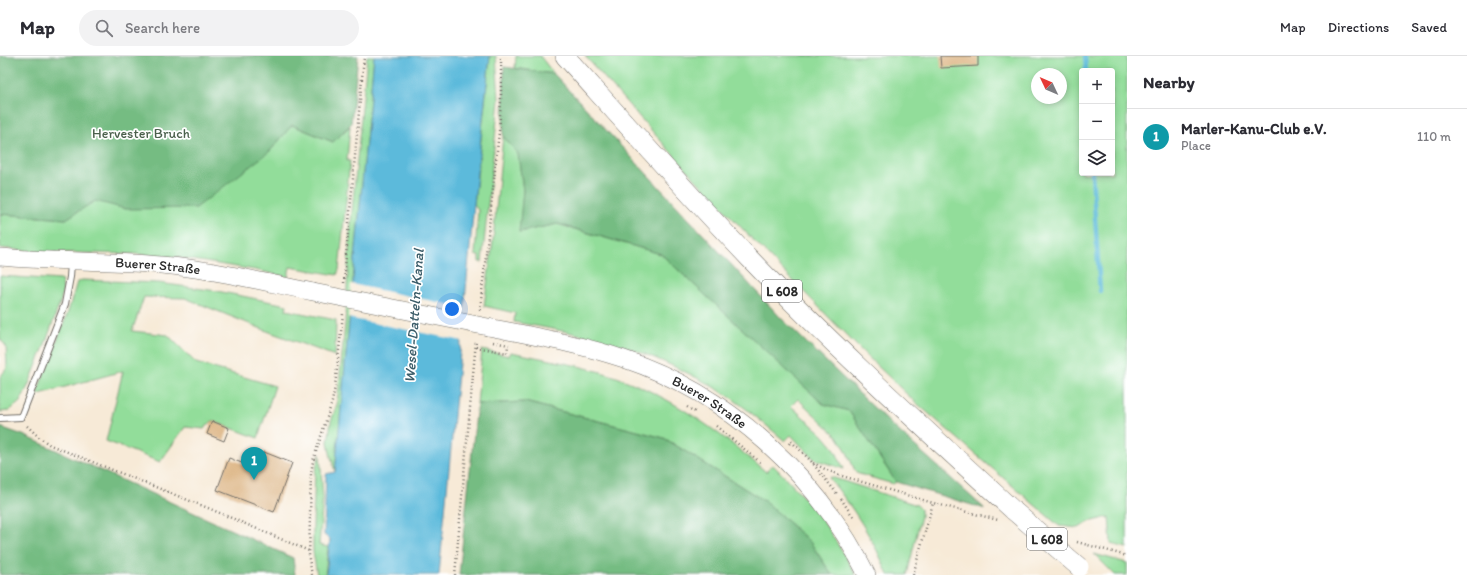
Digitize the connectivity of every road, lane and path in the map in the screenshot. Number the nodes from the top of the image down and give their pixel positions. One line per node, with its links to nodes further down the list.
1 (364, 56): 5 (path)
2 (565, 56): 16 (main road, L 608, bridge)
3 (0, 257): 4 (street, Buerer Straße)
4 (71, 261): 11 (lane); 14 (street, Buerer Straße, bridge)
5 (344, 285)
6 (343, 308): 15 (path)
7 (476, 347): 8 (path)
8 (516, 347)
9 (682, 404): 10 (path)
10 (702, 416)
11 (21, 417): 12 (lane); 15 (path)
12 (0, 418)
13 (715, 425): 14 (path)
14 (778, 454): 18 (street, Buerer Straße); 19 (path)
15 (309, 551): 17 (path)
16 (1084, 571)
17 (312, 575)
18 (867, 575)
19 (913, 575)

